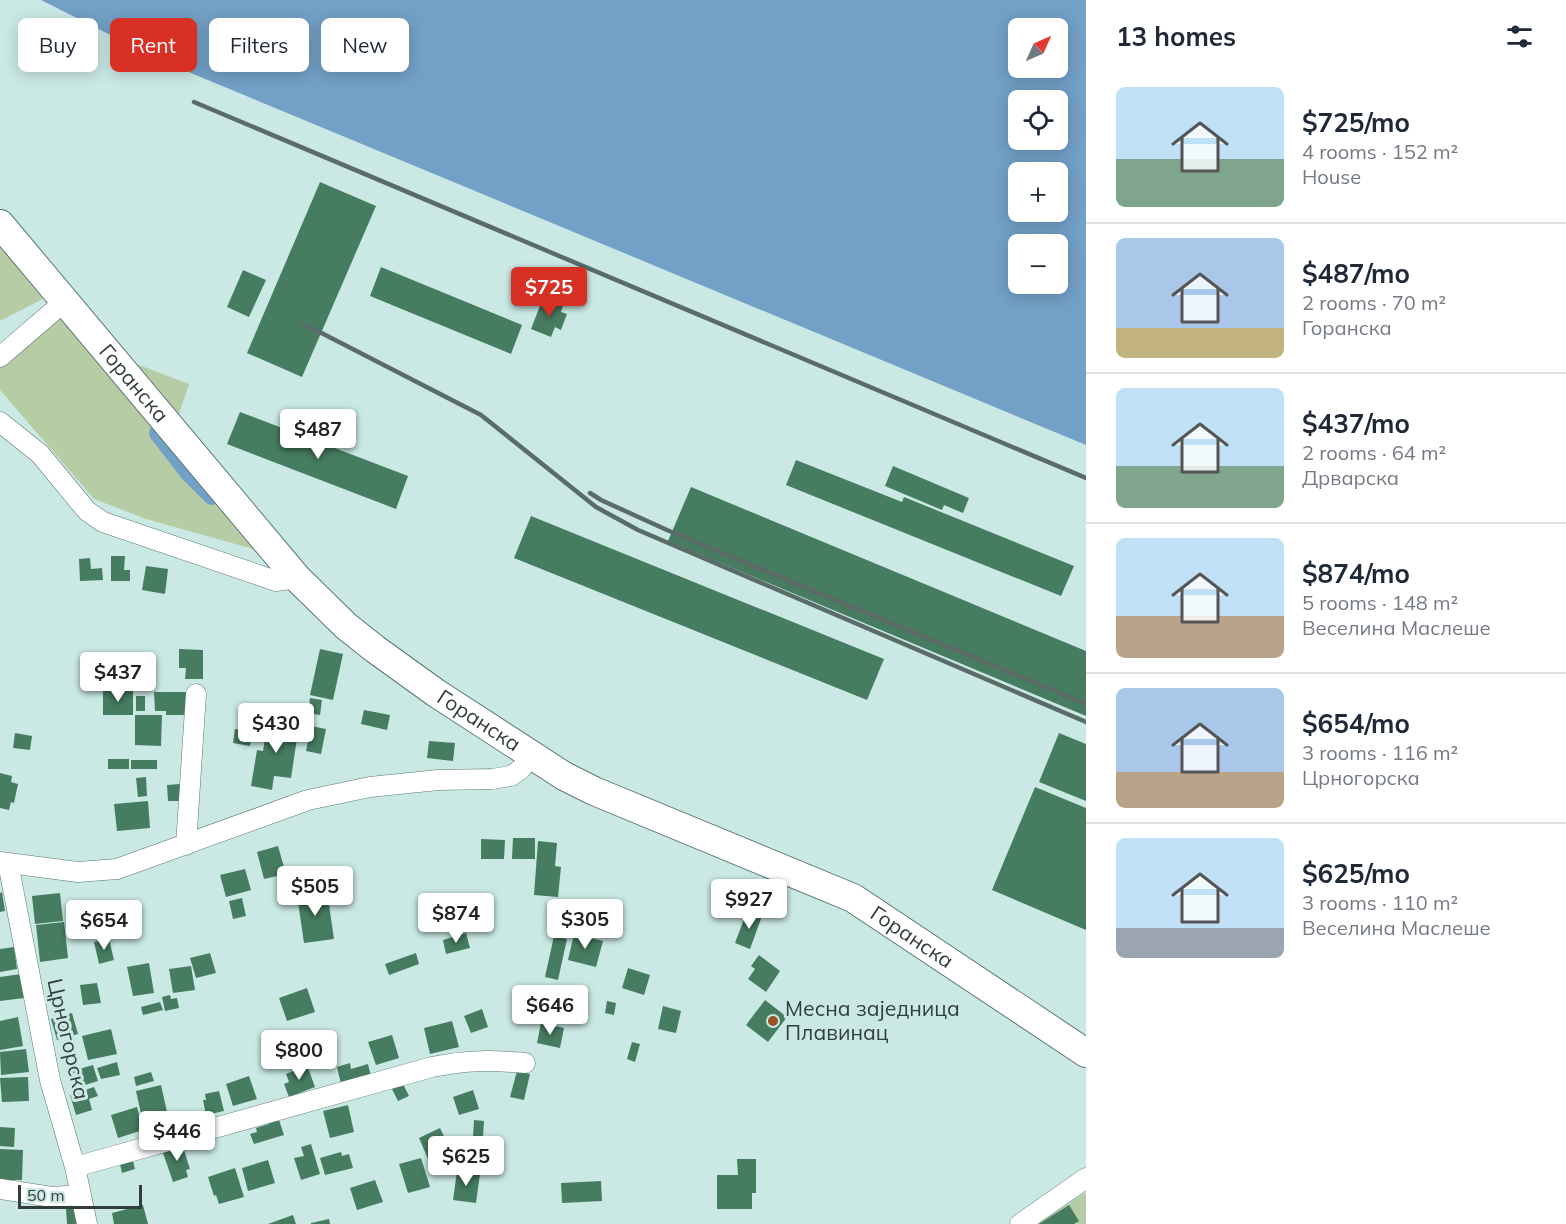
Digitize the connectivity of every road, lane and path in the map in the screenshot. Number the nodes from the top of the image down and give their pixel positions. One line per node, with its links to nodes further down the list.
1 (0, 224): 2 (main road, Горанска)
2 (65, 301): 3 (street); 5 (main road, Горанска)
3 (0, 357)
4 (0, 422): 5 (street)
5 (297, 578): 7 (main road, Горанска)
6 (196, 694): 8 (street)
7 (531, 755): 8 (street); 10 (main road, Горанска)
8 (186, 845): 9 (street)
9 (4, 863): 12 (street, Црногорска)
10 (1086, 1053)
11 (525, 1063): 12 (street)
12 (75, 1167): 15 (street, Црногорска)
13 (1086, 1178): 17 (street)
14 (0, 1189): 15 (street)
15 (81, 1195): 16 (street, Црногорска)
16 (87, 1224)
17 (1020, 1224)

